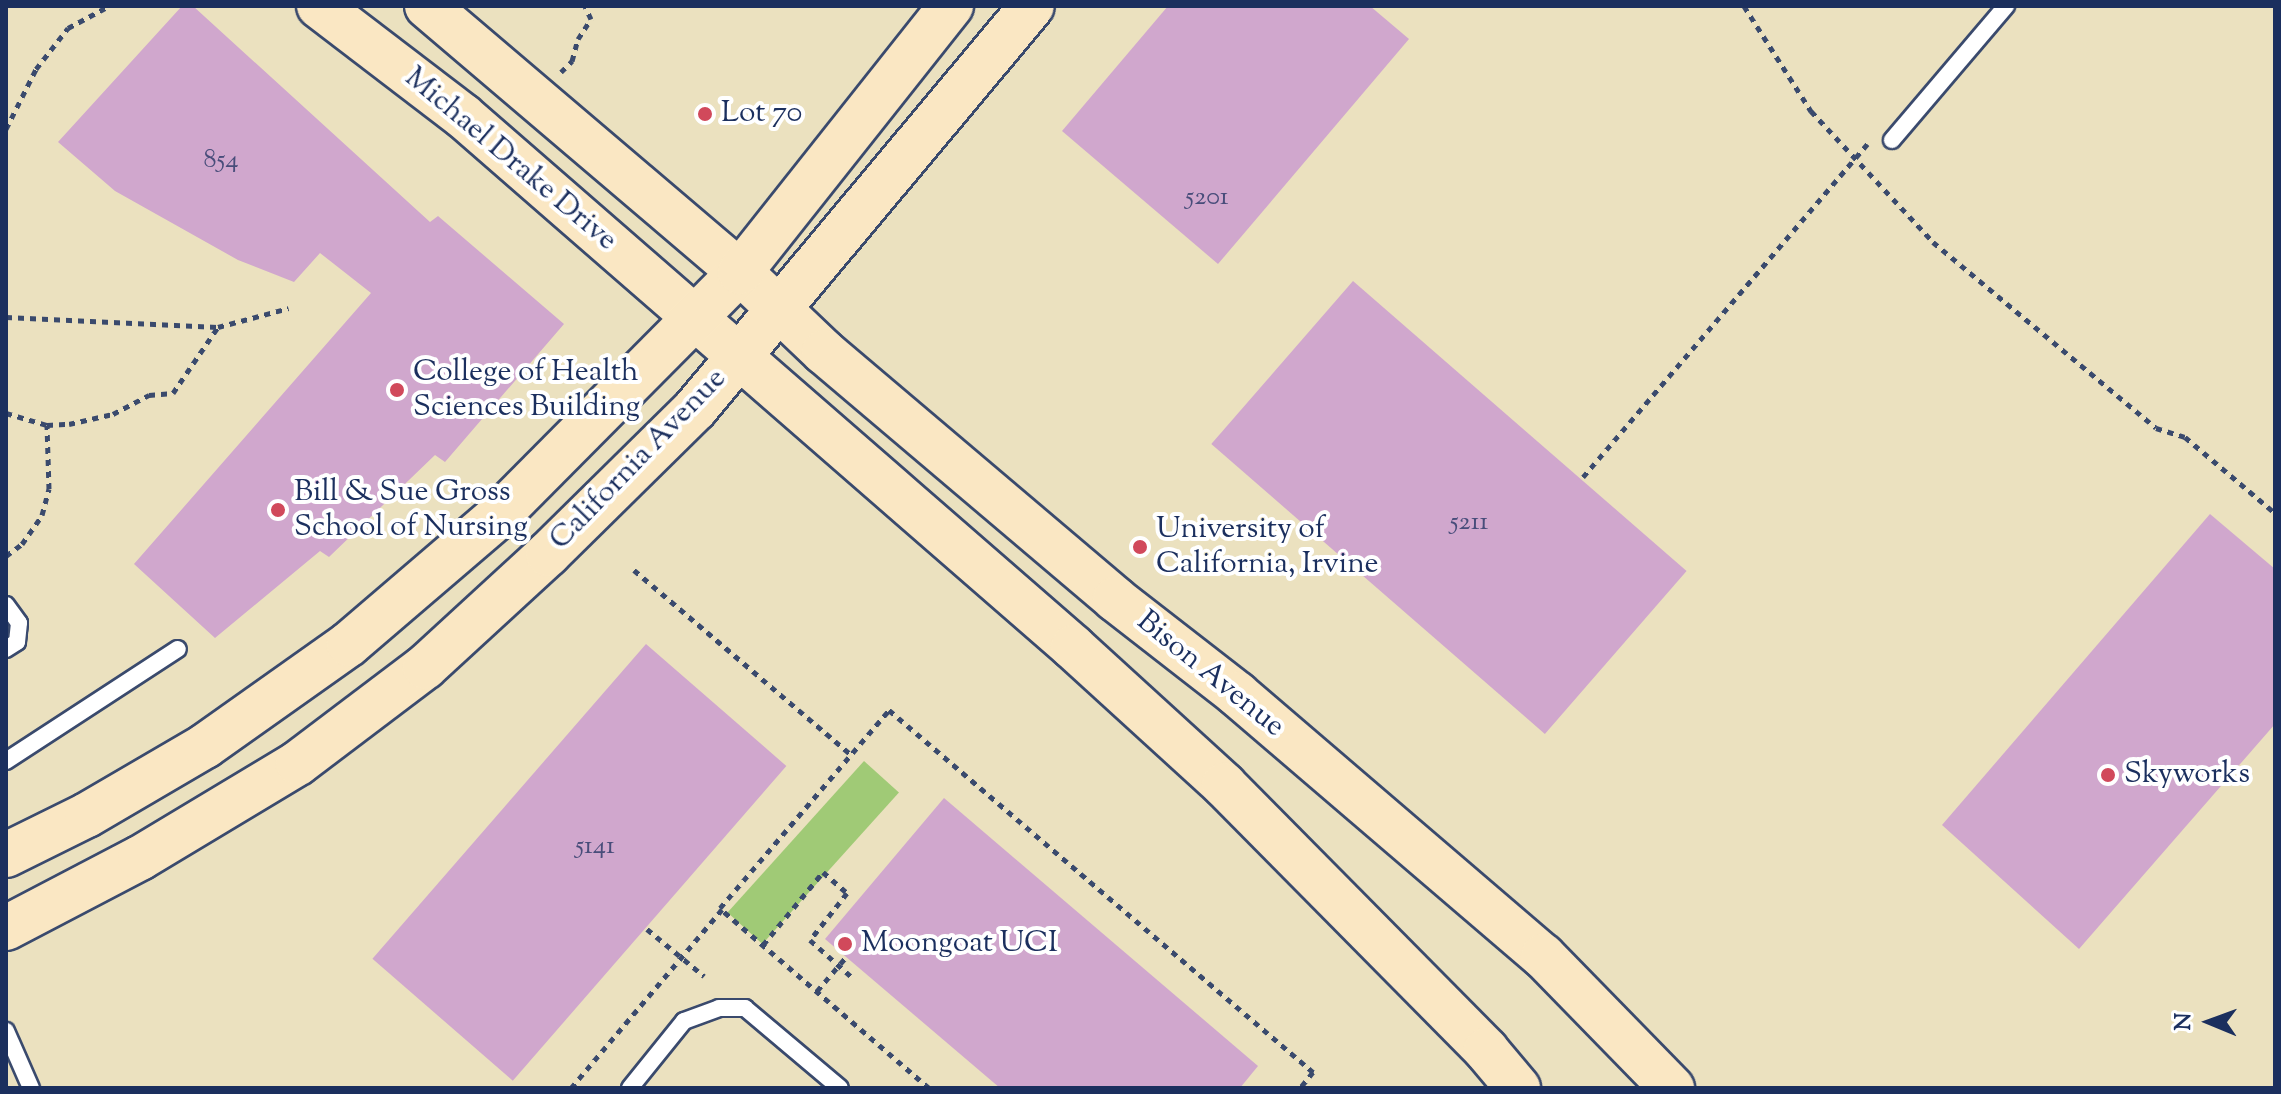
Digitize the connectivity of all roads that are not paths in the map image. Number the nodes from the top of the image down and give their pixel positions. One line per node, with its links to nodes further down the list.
1 (319, 6): 9 (main road, Michael Drake Drive)
2 (427, 6): 7 (main road, Michael Drake Drive)
3 (951, 6): 7 (main road, California Avenue)
4 (1032, 6): 8 (main road, California Avenue)
5 (2006, 6): 6 (lane)
6 (1892, 140)
7 (740, 272): 8 (main road, Bison Avenue); 9 (main road, California Avenue)
8 (780, 311): 10 (main road, California Avenue); 22 (main road, Bison Avenue)
9 (696, 318): 10 (main road); 15 (main road, California Avenue)
10 (739, 358): 16 (main road, California Avenue); 21 (main road)
11 (6, 605): 12 (lane)
12 (6, 649)
13 (178, 649): 14 (lane)
14 (6, 761)
15 (6, 855)
16 (6, 928)
17 (6, 1031): 18 (lane)
18 (31, 1088)
19 (630, 1088): 20 (lane)
20 (840, 1088)
21 (1518, 1088)
22 (1672, 1088)

